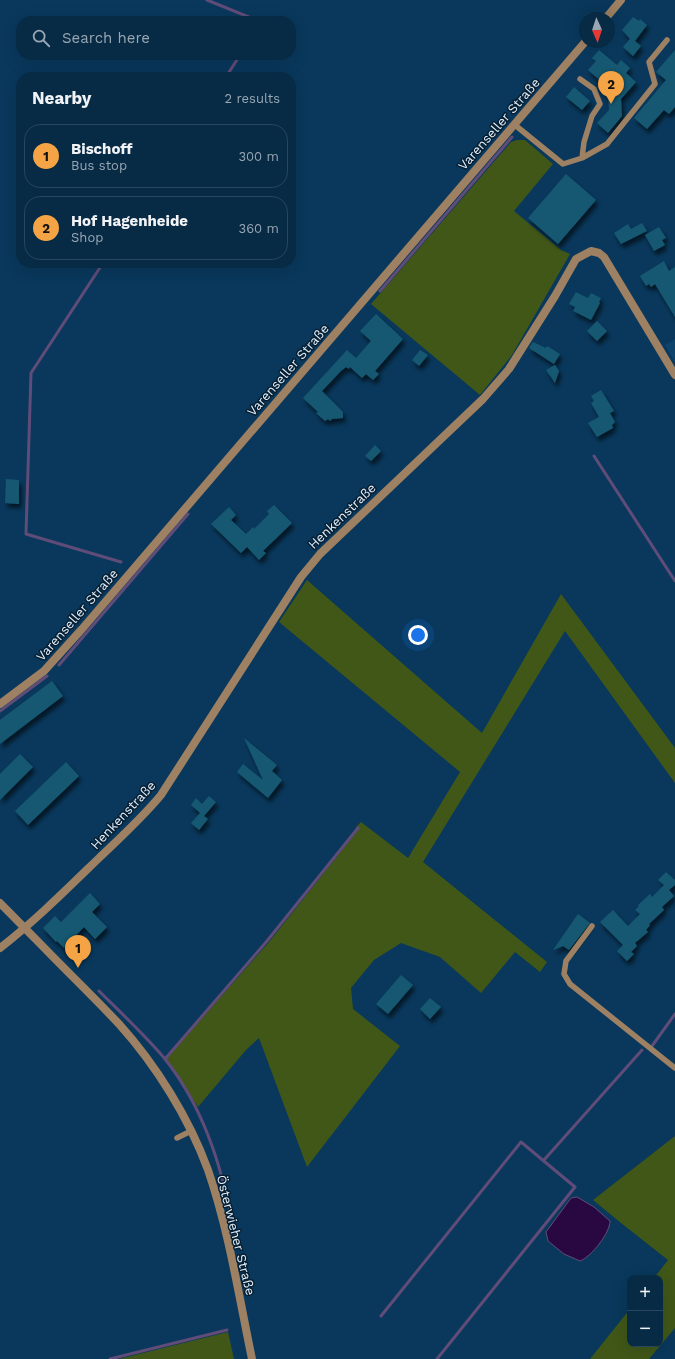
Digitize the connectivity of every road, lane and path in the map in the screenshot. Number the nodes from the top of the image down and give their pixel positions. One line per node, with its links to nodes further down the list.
1 (621, 0): 2 (street)
2 (611, 12)
3 (667, 40): 7 (lane)
4 (580, 48): 6 (street, Varenseller Straße)
5 (580, 79): 7 (lane)
6 (515, 125): 7 (lane); 9 (street, Varenseller Straße)
7 (582, 158)
8 (675, 375): 12 (street, Henkenstraße)
9 (0, 704)
10 (0, 903): 12 (street, Österwieher Straße)
11 (592, 926): 14 (lane)
12 (25, 928): 13 (street); 15 (street, Österwieher Straße)
13 (0, 948)
14 (675, 1068)
15 (191, 1131): 16 (lane); 17 (street, Österwieher Straße)
16 (176, 1138)
17 (252, 1359)

